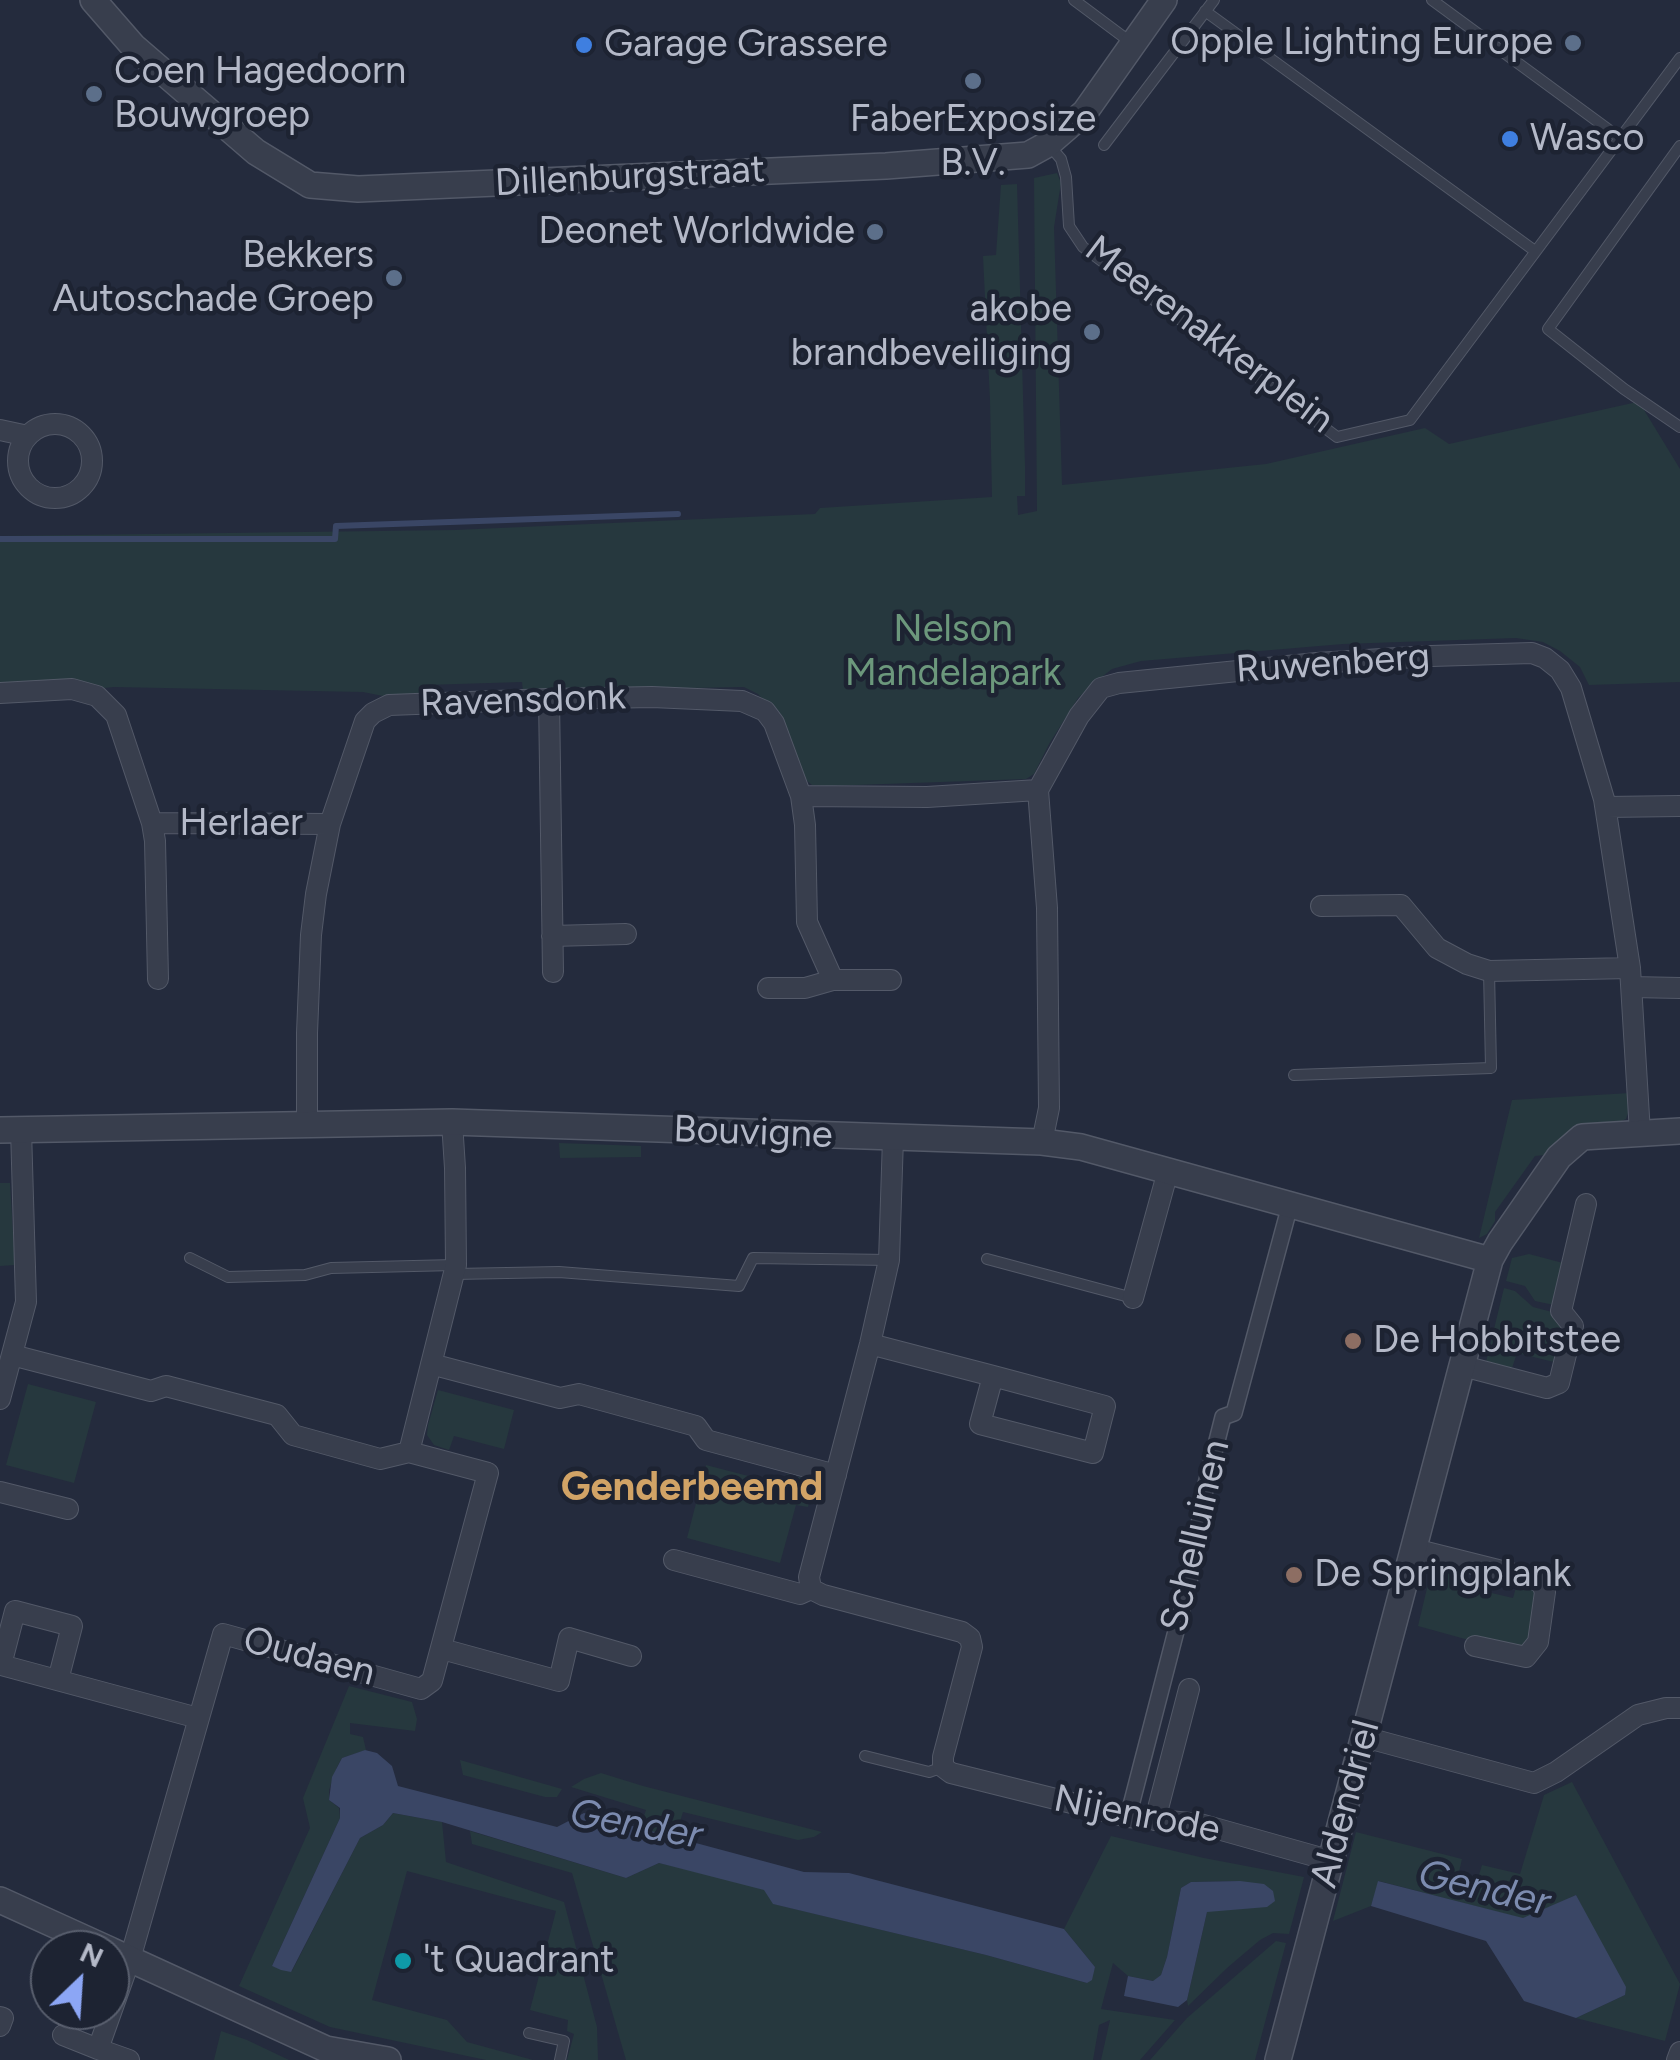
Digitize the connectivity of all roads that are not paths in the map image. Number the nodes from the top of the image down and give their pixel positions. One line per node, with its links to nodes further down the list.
1 (93, 0): 10 (street, Dillenburgstraat)
2 (1074, 0): 7 (lane)
3 (1164, 0): 7 (street, Dillenburgstraat)
4 (1214, 0): 6 (lane)
5 (1432, 0): 9 (lane)
6 (1205, 12): 11 (lane); 13 (lane)
7 (1133, 44): 10 (street, Dillenburgstraat)
8 (1680, 58): 9 (lane, Meerenakkerplein)
9 (1620, 138): 13 (lane, Meerenakkerplein)
10 (1048, 144): 13 (lane, Meerenakkerplein)
11 (1104, 146)
12 (1680, 146): 14 (lane)
13 (1535, 252)
14 (1680, 427)
15 (0, 430): 16 (street)
16 (28, 436)
17 (0, 693): 23 (street, Herlaer)
18 (549, 698): 20 (street, Ravensdonk); 24 (street, Ravensdonk); 27 (street)
19 (1038, 790): 20 (street); 22 (street, Ruwenberg); 43 (street)
20 (802, 796): 32 (street, Ravensdonk)
21 (1680, 806): 22 (street)
22 (1606, 807): 30 (street, Ruwenberg)
23 (152, 824): 24 (street, Herlaer); 31 (street)
24 (330, 824): 38 (street, Ravensdonk)
25 (1321, 906): 28 (street)
26 (626, 934): 27 (street)
27 (552, 936): 29 (street)
28 (1489, 971): 30 (street); 36 (lane)
29 (553, 972)
30 (1631, 977): 35 (street); 41 (street, Ruwenberg)
31 (158, 979)
32 (833, 980): 33 (street); 34 (street)
33 (891, 980)
34 (768, 988)
35 (1680, 988)
36 (1294, 1074)
37 (452, 1122): 38 (street, Bouvigne); 42 (street, Bouvigne); 51 (street)
38 (308, 1124): 39 (street, Bouvigne)
39 (11, 1130): 54 (street)
40 (1680, 1131): 41 (street, Aldendriel)
41 (1640, 1133): 50 (street, Aldendriel)
42 (892, 1138): 43 (street, Bouvigne); 49 (street)
43 (1042, 1142): 44 (street, Bouvigne)
44 (1168, 1171): 45 (street, Bouvigne); 52 (street)
45 (1290, 1204): 50 (street, Bouvigne); 76 (street, Schelluinen)
46 (1586, 1204): 56 (street)
47 (190, 1258): 51 (lane)
48 (987, 1259): 52 (lane)
49 (889, 1260): 51 (lane); 53 (street)
50 (1490, 1260): 56 (street, Aldendriel)
51 (455, 1269): 55 (street)
52 (1133, 1298)
53 (870, 1344): 57 (street); 60 (street)
54 (12, 1355): 58 (street); 59 (street, Oudaen)
55 (432, 1364): 59 (street); 60 (street)
56 (1462, 1366): 63 (street, Aldendriel)
57 (993, 1376): 57 (street)
58 (0, 1399)
59 (409, 1452): 67 (street, Oudaen)
60 (836, 1475): 65 (street)
61 (0, 1492): 62 (street)
62 (68, 1509)
63 (1414, 1549): 66 (street); 73 (street, Aldendriel)
64 (674, 1560): 65 (street)
65 (810, 1589): 75 (street)
66 (1475, 1646)
67 (442, 1649): 68 (street); 72 (street, Oudaen)
68 (631, 1656)
69 (58, 1680): 72 (street)
70 (1190, 1690): 77 (street, Schelluinen)
71 (1680, 1708): 73 (street)
72 (198, 1718): 81 (street, Oudaen)
73 (1364, 1737): 78 (street, Aldendriel)
74 (865, 1756): 75 (lane, Nijenrode)
75 (944, 1768): 76 (street, Nijenrode)
76 (1128, 1817): 77 (street, Nijenrode)
77 (1156, 1820): 78 (street, Nijenrode)
78 (1332, 1861): 94 (street, Aldendriel)
79 (0, 1900): 80 (street)
80 (66, 1930)
81 (125, 1930)
82 (130, 1959): 90 (street)
83 (0, 2017): 84 (street)
84 (0, 2026)
85 (102, 2030): 88 (street, Oudaen)
86 (529, 2033): 93 (lane)
87 (62, 2035): 88 (street)
88 (98, 2048): 91 (street)
89 (1680, 2052): 95 (street)
90 (324, 2054): 92 (street)
91 (129, 2060)
92 (388, 2060)
93 (560, 2060)
94 (1278, 2060)
95 (1677, 2060)

